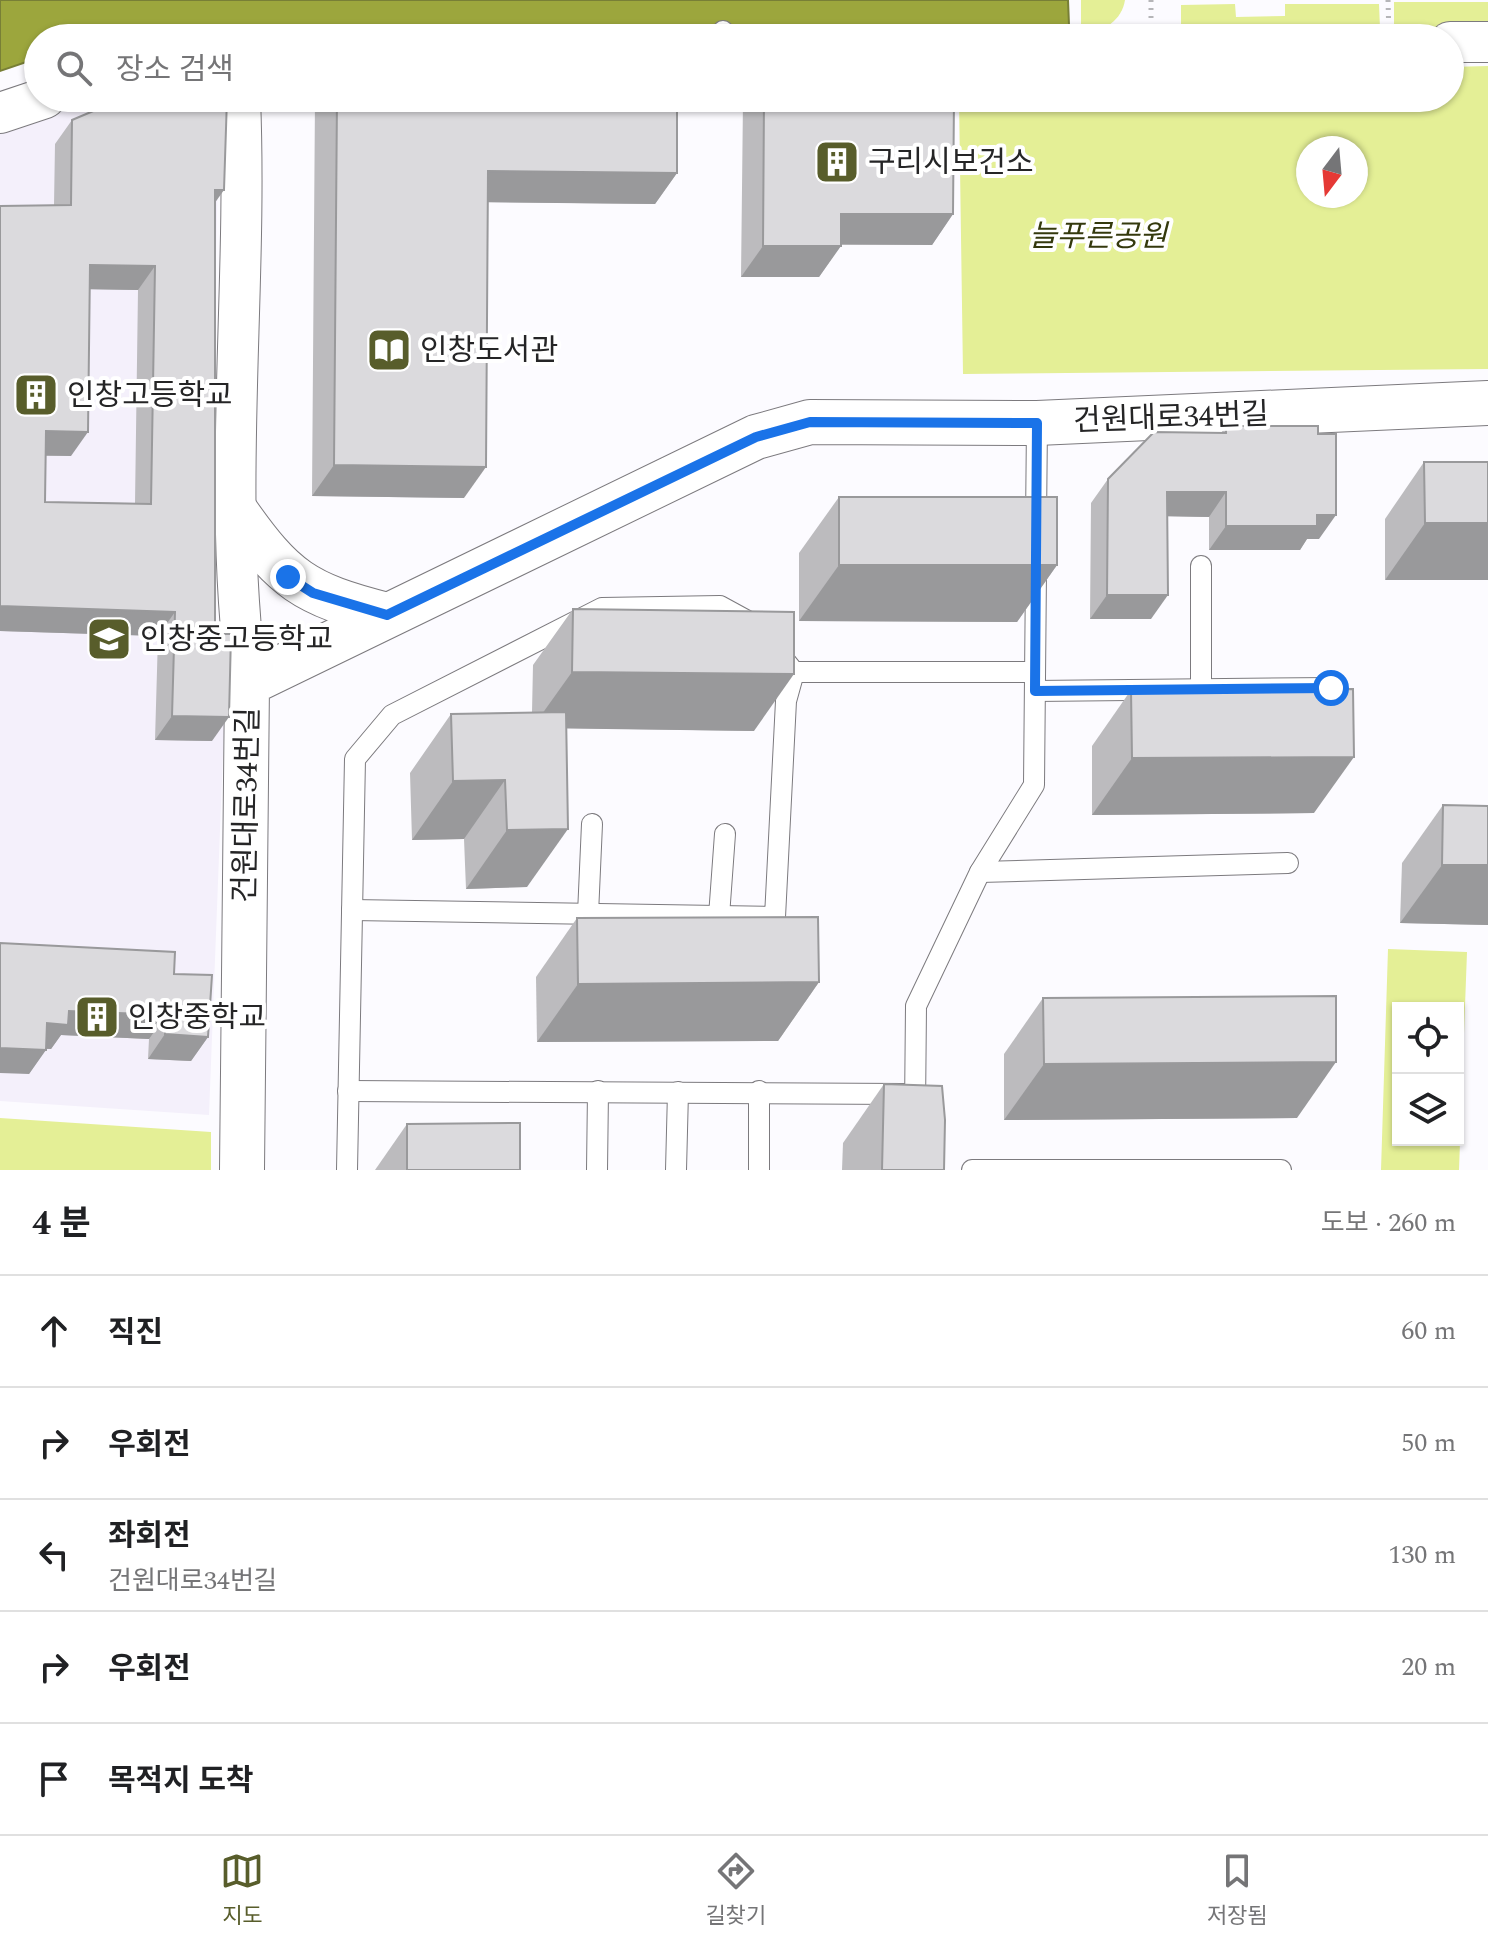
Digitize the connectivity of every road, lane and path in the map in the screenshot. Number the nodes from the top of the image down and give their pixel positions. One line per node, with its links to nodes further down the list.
1 (1151, 0): 3 (path)
2 (1388, 0): 4 (path)
3 (1151, 24)
4 (1389, 24)
5 (1464, 42): 6 (street)
6 (1488, 42)
7 (24, 105): 9 (street)
8 (240, 112): 12 (street)
9 (0, 113)
10 (1488, 403): 11 (street, 건원대로34번길)
11 (1037, 423): 14 (street, 건원대로34번길); 16 (lane)
12 (235, 510): 14 (street); 17 (street)
13 (1201, 566): 18 (lane)
14 (387, 615): 17 (street, 건원대로34번길)
15 (794, 672): 16 (lane); 24 (lane); 26 (lane)
16 (1035, 682): 18 (lane); 23 (lane)
17 (247, 684): 33 (street, 건원대로34번길)
18 (1201, 688): 19 (lane)
19 (1331, 688)
20 (592, 824): 25 (lane)
21 (725, 834): 26 (lane)
22 (1288, 863): 23 (lane)
23 (980, 872): 31 (lane)
24 (352, 910): 25 (lane); 27 (lane)
25 (588, 914): 26 (lane)
26 (719, 916)
27 (348, 1091): 28 (lane); 34 (lane)
28 (598, 1091): 30 (lane); 35 (lane)
29 (759, 1091): 30 (lane); 31 (lane); 37 (lane)
30 (678, 1092): 36 (lane)
31 (915, 1095): 32 (lane)
32 (915, 1125)
33 (242, 1170)
34 (347, 1170)
35 (597, 1170)
36 (676, 1170)
37 (759, 1170)
38 (972, 1170): 39 (lane)
39 (1099, 1170): 40 (lane)
40 (1281, 1170)

